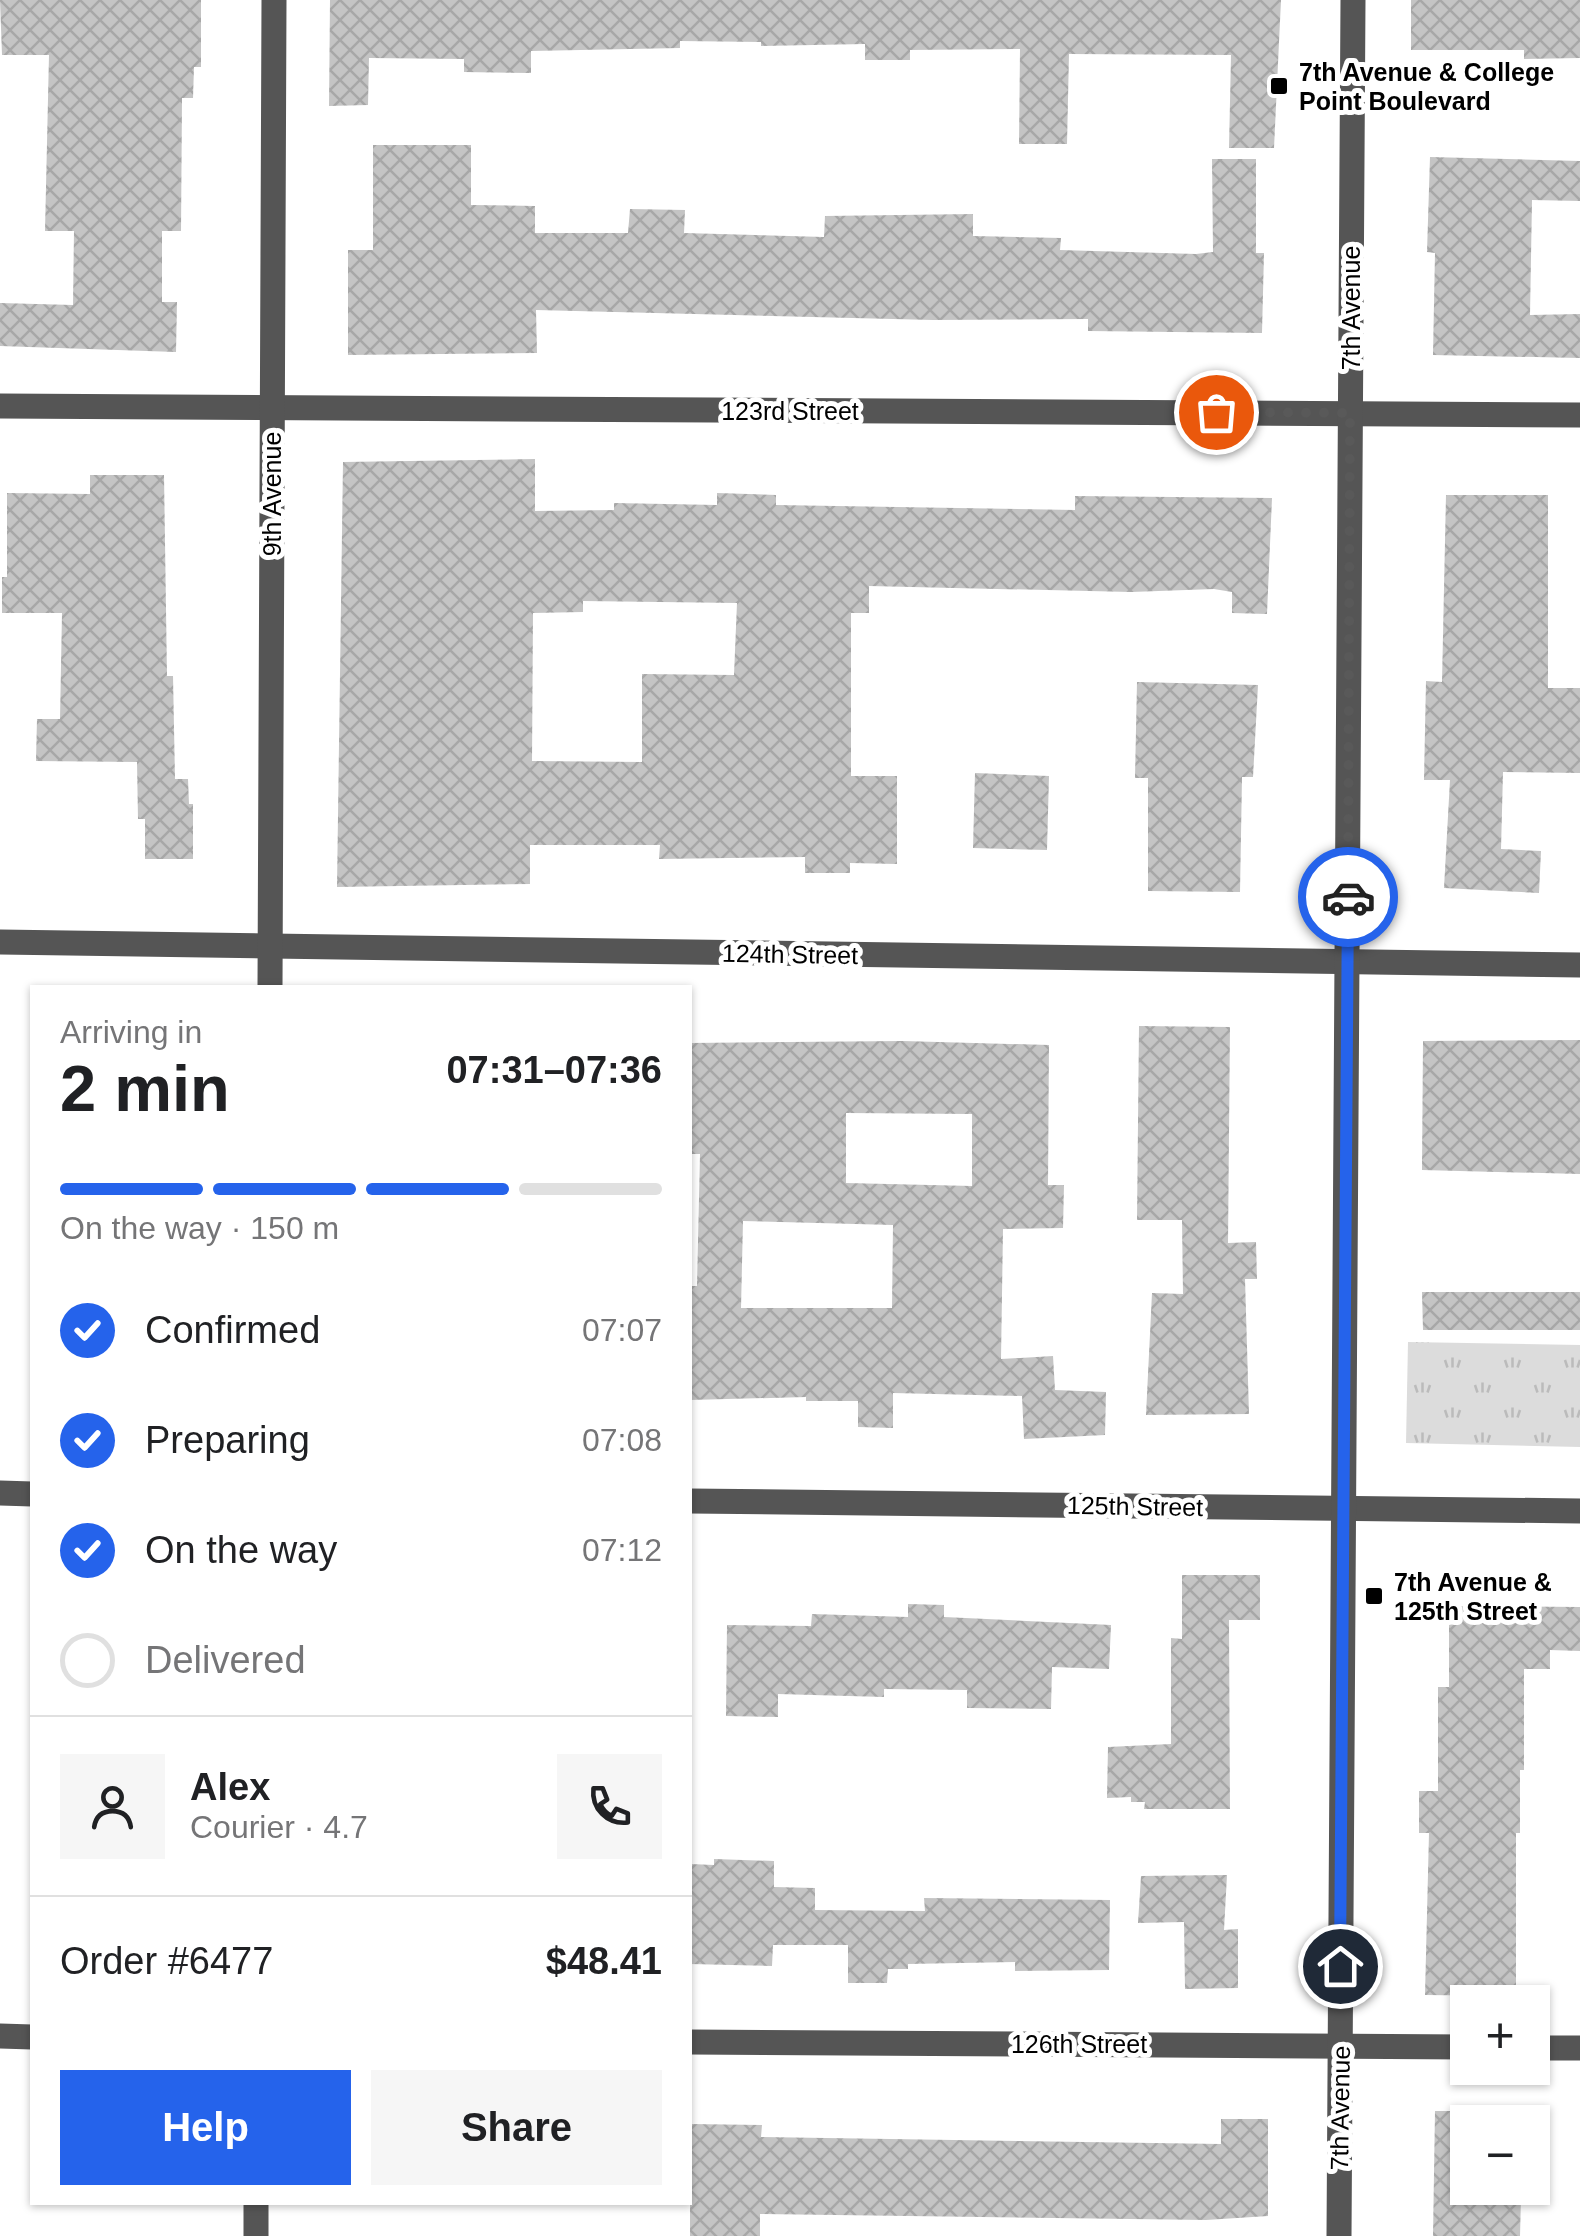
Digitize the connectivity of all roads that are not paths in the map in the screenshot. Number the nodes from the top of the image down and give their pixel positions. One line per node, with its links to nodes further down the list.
1 (274, 0): 4 (street, 9th Avenue)
2 (1354, 0): 5 (street, 7th Avenue)
3 (0, 406): 4 (street, 123rd Street)
4 (272, 410): 5 (street, 123rd Street); 8 (street, 9th Avenue)
5 (1350, 413): 6 (street, 123rd Street); 9 (street, 7th Avenue)
6 (1580, 415)
7 (0, 942): 8 (street, 124th Street)
8 (270, 944): 9 (street, 124th Street); 11 (street, 9th Avenue)
9 (1347, 964): 10 (street, 124th Street); 15 (street, 7th Avenue)
10 (1580, 965)
11 (270, 985)
12 (0, 1493): 13 (street)
13 (30, 1494)
14 (692, 1501): 15 (street, 125th Street)
15 (1343, 1508): 16 (street, 125th Street); 20 (street, 7th Avenue)
16 (1580, 1511)
17 (0, 2036): 18 (street)
18 (30, 2036)
19 (692, 2042): 20 (street, 126th Street)
20 (1340, 2046): 21 (street, 126th Street); 26 (street, 7th Avenue)
21 (1450, 2047)
22 (1550, 2048): 23 (street)
23 (1580, 2048)
24 (256, 2205): 25 (street)
25 (256, 2236)
26 (1338, 2236)

